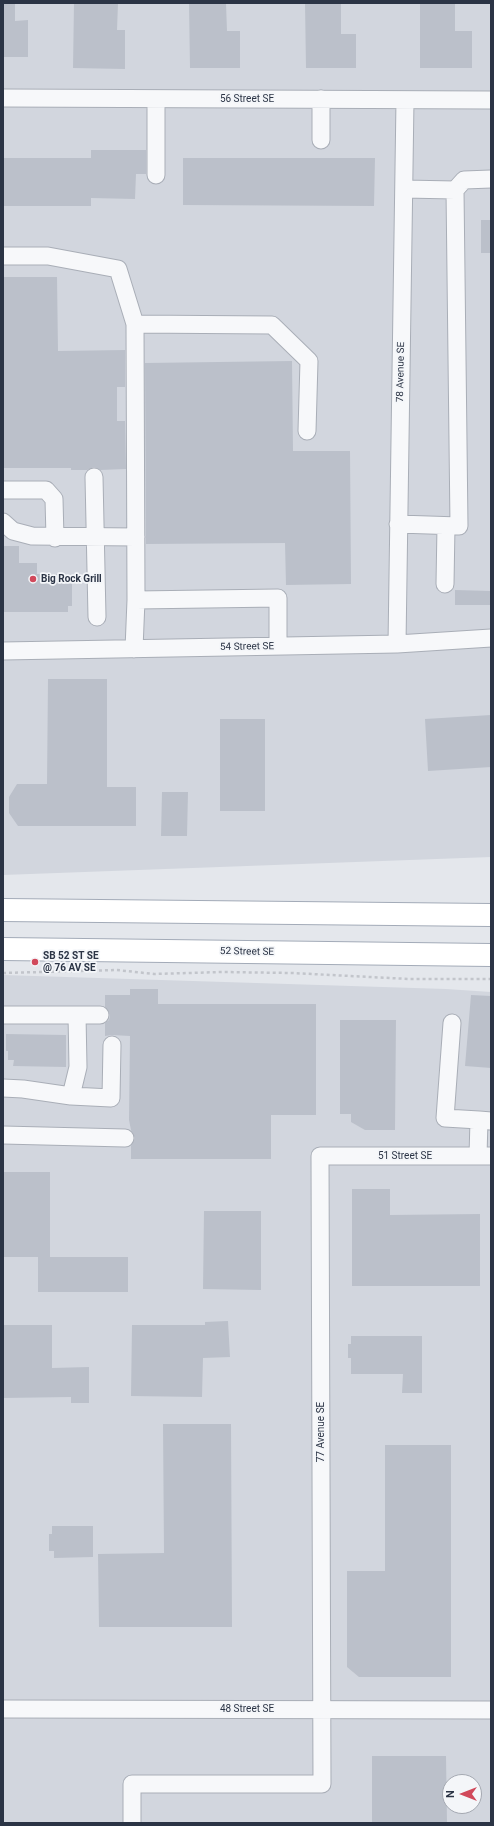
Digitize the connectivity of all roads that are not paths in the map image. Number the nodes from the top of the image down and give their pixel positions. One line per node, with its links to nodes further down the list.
1 (3, 98): 2 (street, 56 Street SE)
2 (156, 99): 3 (street, 56 Street SE); 7 (street)
3 (321, 100): 4 (street, 56 Street SE); 6 (street)
4 (405, 100): 5 (street, 56 Street SE); 9 (street, 78 Avenue SE)
5 (491, 100)
6 (321, 140)
7 (156, 175)
8 (491, 179): 10 (street)
9 (404, 189): 10 (street); 17 (street, 78 Avenue SE)
10 (455, 190): 18 (street)
11 (3, 256): 12 (street)
12 (135, 324): 13 (street); 20 (street)
13 (308, 431)
14 (94, 477): 19 (street)
15 (3, 490): 21 (street)
16 (3, 522): 21 (street)
17 (398, 524): 18 (street); 26 (street, 78 Avenue SE)
18 (446, 526): 22 (street)
19 (96, 537): 20 (street); 21 (street); 24 (street)
20 (136, 537): 23 (street)
21 (55, 538)
22 (445, 584)
23 (136, 600): 27 (street); 28 (street)
24 (97, 617)
25 (491, 638): 26 (street, 54 Street SE)
26 (397, 644): 27 (street, 54 Street SE)
27 (278, 646): 28 (street, 54 Street SE)
28 (134, 649): 29 (street, 54 Street SE)
29 (3, 651)
30 (3, 910): 31 (main road)
31 (491, 915)
32 (3, 949): 33 (main road, 52 Street SE)
33 (491, 956)
34 (3, 1014): 35 (street)
35 (77, 1015): 36 (street); 40 (street)
36 (100, 1015)
37 (452, 1023): 41 (street)
38 (112, 1045): 40 (street)
39 (3, 1088): 40 (street)
40 (71, 1096)
41 (485, 1120): 45 (street)
42 (3, 1135): 43 (street)
43 (125, 1138)
44 (320, 1156): 45 (street, 51 Street SE); 47 (street, 77 Avenue SE)
45 (484, 1156)
46 (3, 1709): 47 (street, 48 Street SE)
47 (322, 1709): 48 (street, 48 Street SE); 49 (street, 77 Avenue SE)
48 (491, 1710)
49 (132, 1823)

